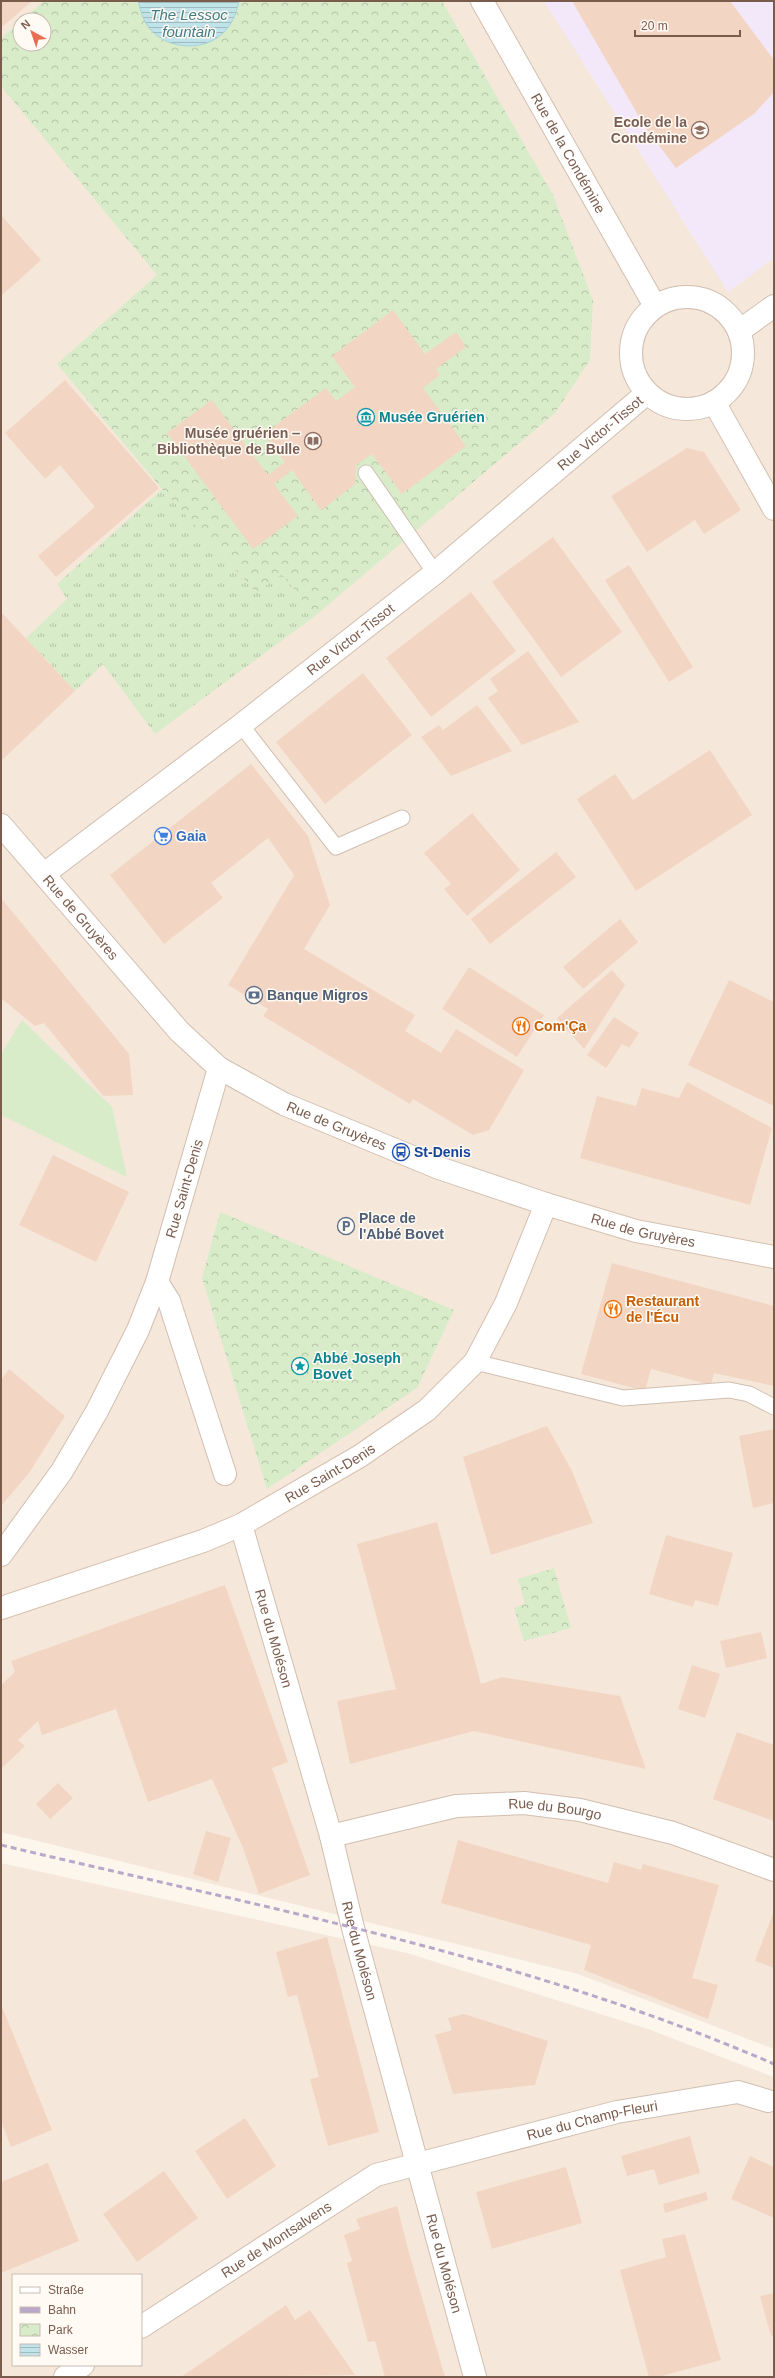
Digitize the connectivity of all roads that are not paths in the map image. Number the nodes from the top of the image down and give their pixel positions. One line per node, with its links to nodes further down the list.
1 (482, 1): 2 (street, Rue de la Condémine)
2 (655, 306): 4 (street); 5 (street)
3 (774, 306): 4 (street)
4 (739, 331): 6 (street)
5 (647, 393): 6 (street); 9 (street, Rue Victor-Tissot)
6 (714, 402): 8 (street)
7 (366, 473): 9 (lane)
8 (774, 509)
9 (435, 574): 10 (street, Rue Victor-Tissot)
10 (241, 725): 11 (lane); 13 (street, Rue Victor-Tissot)
11 (402, 818)
12 (1, 825): 13 (street, Rue de Gruyères)
13 (44, 874): 14 (street, Rue de Gruyères)
14 (219, 1068): 15 (street, Rue de Gruyères); 17 (street, Rue Saint-Denis)
15 (546, 1204): 16 (street, Rue de Gruyères); 18 (street, Rue Saint-Denis)
16 (774, 1257)
17 (157, 1282): 20 (street); 22 (street, Rue Saint-Denis)
18 (475, 1362): 19 (lane); 21 (street, Rue Saint-Denis)
19 (774, 1407)
20 (225, 1474)
21 (241, 1525): 23 (street, Rue Saint-Denis); 24 (street, Rue du Moléson)
22 (1, 1555)
23 (1, 1608)
24 (331, 1836): 25 (street, Rue du Bourgo); 27 (street, Rue du Moléson)
25 (774, 1870)
26 (768, 2100): 27 (street, Rue du Champ-Fleuri)
27 (417, 2163): 28 (street, Rue de Montsalvens); 31 (street, Rue du Moléson)
28 (142, 2326)
29 (82, 2366): 30 (street)
30 (65, 2377)
31 (475, 2377)

